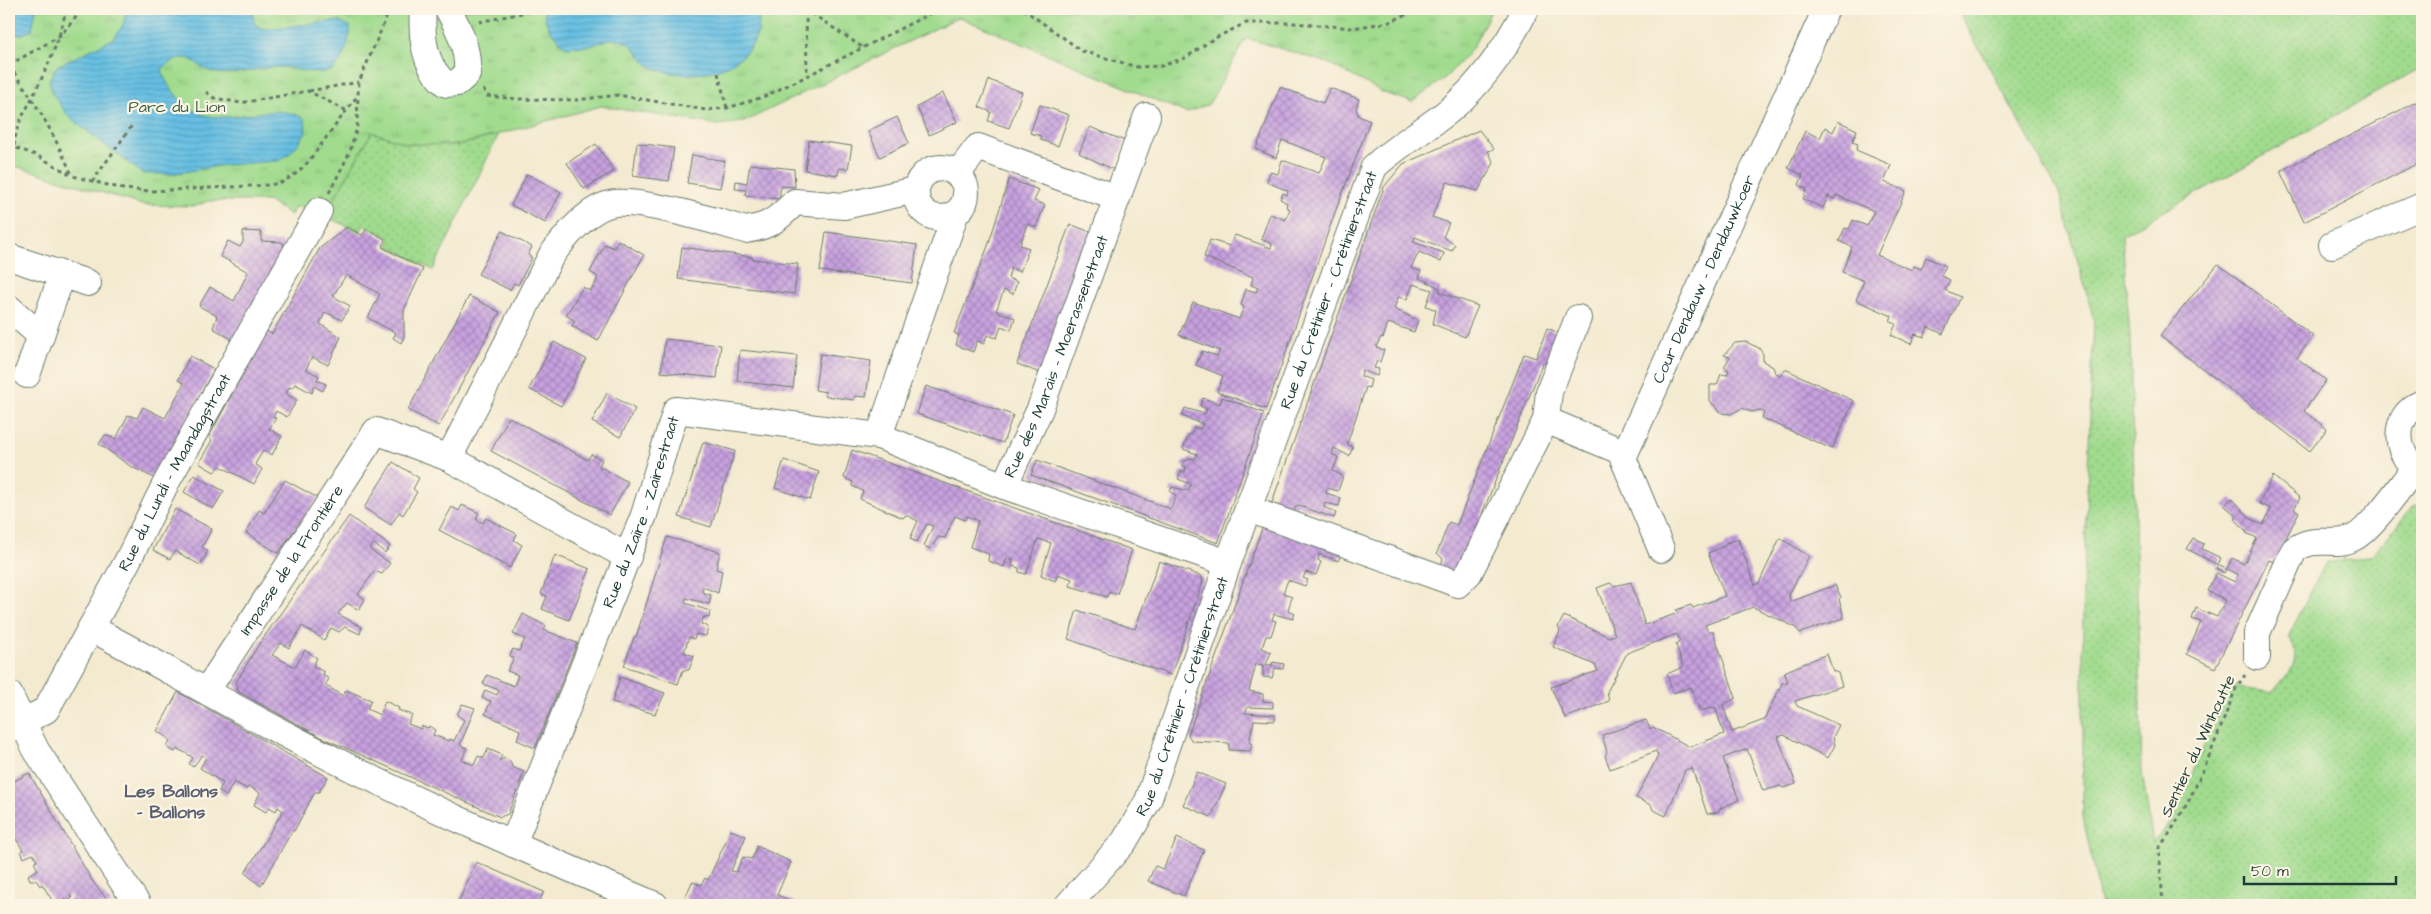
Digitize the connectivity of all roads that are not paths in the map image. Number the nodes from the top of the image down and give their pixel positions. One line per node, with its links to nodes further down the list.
1 (423, 9): 4 (street)
2 (1526, 9): 27 (street, Rue du Crétinier - Crétinierstraat)
3 (1826, 9): 23 (street, Cour Dendauw - Dendauwkoer)
4 (453, 18)
5 (1147, 116): 8 (street, Rue des Marais - Moerassenstraat)
6 (958, 173): 7 (street); 8 (street); 11 (street)
7 (915, 190): 11 (street); 24 (street)
8 (1117, 198): 26 (street, Rue des Marais - Moerassenstraat)
9 (2422, 206): 12 (street)
10 (319, 211): 31 (street, Rue du Lundi - Maandagstraat)
11 (955, 215): 22 (street)
12 (2332, 245)
13 (9, 257): 14 (street)
14 (62, 275): 15 (street); 18 (street)
15 (88, 283)
16 (9, 308): 18 (street)
17 (1578, 318): 21 (street)
18 (41, 336): 19 (street)
19 (27, 375)
20 (2422, 403): 25 (street)
21 (1546, 420): 23 (street); 27 (street)
22 (879, 436): 26 (street, Rue du Zaïre - Zairestraat); 29 (street, Rue du Zaïre - Zairestraat)
23 (1625, 453): 28 (street)
24 (449, 458): 29 (street); 33 (street, Impasse de la Frontière)
25 (2418, 471): 32 (street)
26 (1004, 486): 30 (street, Rue des Marais - Moerassenstraat)
27 (1248, 509): 30 (street, Rue du Crétinier - Crétinierstraat)
28 (1661, 550)
29 (628, 557): 36 (street, Rue du Zaïre - Zairestraat)
30 (1228, 562): 37 (street, Rue du Crétinier - Crétinierstraat)
31 (91, 628): 33 (street); 35 (street, Rue du Lundi - Maandagstraat)
32 (2257, 657)
33 (207, 690): 36 (street)
34 (9, 694): 35 (street)
35 (16, 726): 38 (street)
36 (514, 844): 39 (street)
37 (1098, 871): 40 (street, Rue du Crétinier - Crétinierstraat); 41 (street, Rue du Crétinier - Crétinierstraat)
38 (138, 905)
39 (655, 905)
40 (1052, 905)
41 (1068, 905)

